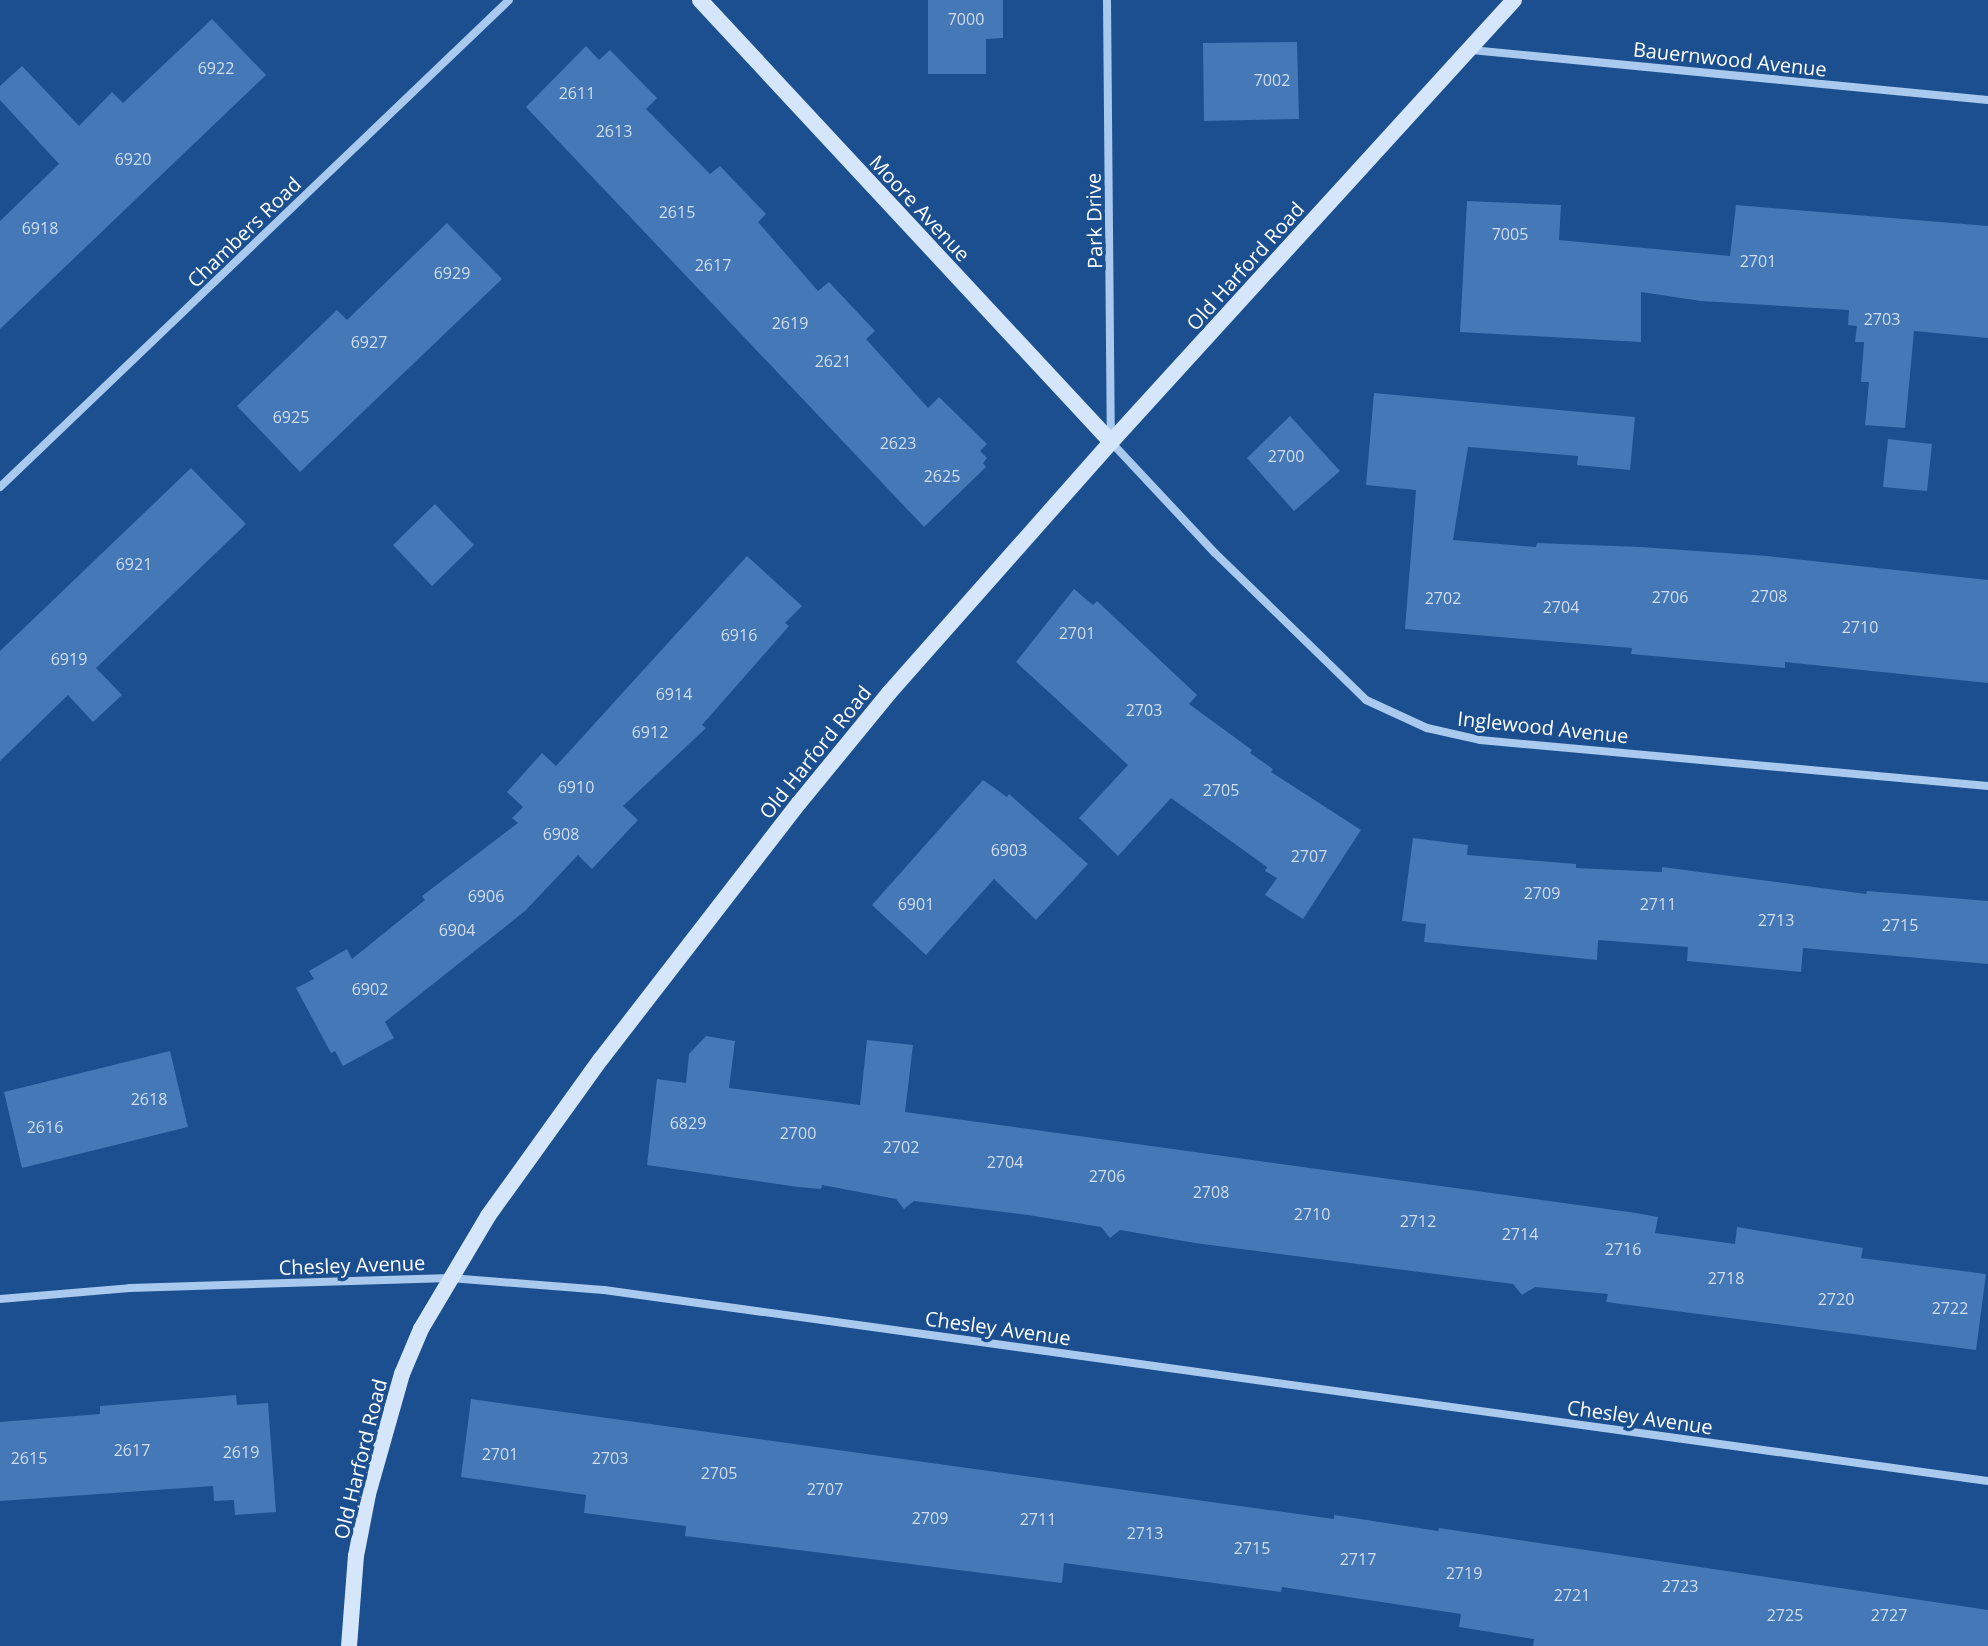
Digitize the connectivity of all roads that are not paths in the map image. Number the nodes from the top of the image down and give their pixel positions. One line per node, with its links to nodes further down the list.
1 (509, 0): 8 (street, Chambers Road)
2 (700, 0): 7 (street, Moore Avenue)
3 (1107, 0): 7 (street, Park Drive)
4 (1514, 0): 5 (street, Old Harford Road)
5 (1469, 50): 6 (street, Bauernwood Avenue); 7 (street, Old Harford Road)
6 (1988, 100)
7 (1111, 442): 9 (street, Inglewood Avenue); 10 (street, Old Harford Road)
8 (0, 487)
9 (1988, 786)
10 (450, 1278): 11 (street, Chesley Avenue); 12 (street, Chesley Avenue); 13 (street, Old Harford Road)
11 (0, 1299)
12 (1988, 1481)
13 (349, 1646)

